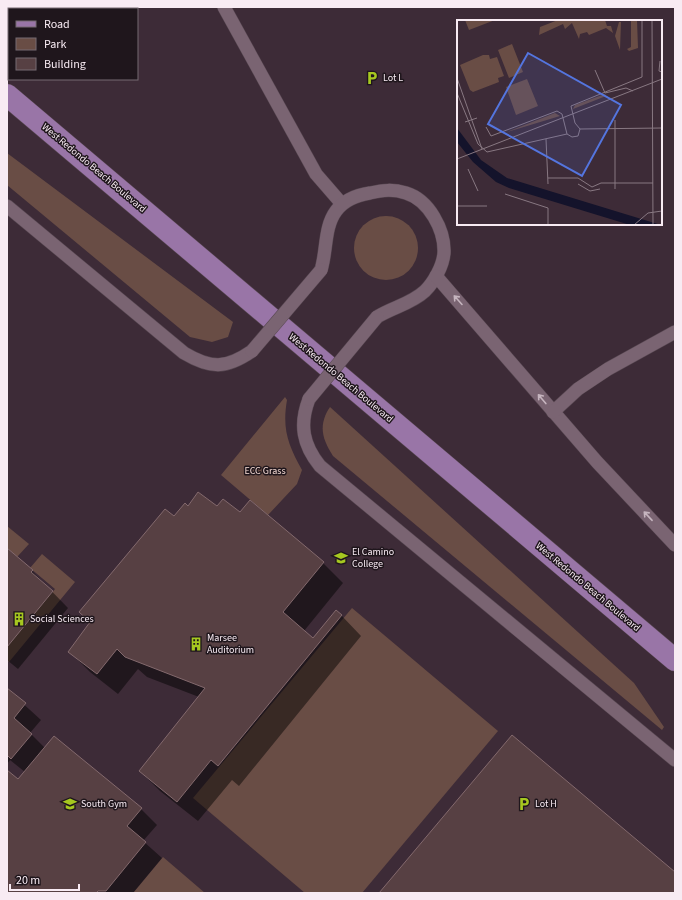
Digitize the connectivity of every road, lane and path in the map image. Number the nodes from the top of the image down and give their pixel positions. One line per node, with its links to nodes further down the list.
1 (224, 7): 3 (lane)
2 (7, 95): 9 (main road, West Redondo Beach Boulevard)
3 (342, 204): 4 (lane, bridge); 5 (lane)
4 (7, 206)
5 (436, 276): 7 (lane, one-way to 5); 10 (lane, bridge)
6 (675, 332): 7 (lane)
7 (553, 412): 8 (lane, one-way to 7)
8 (675, 544)
9 (675, 660)
10 (675, 760)

